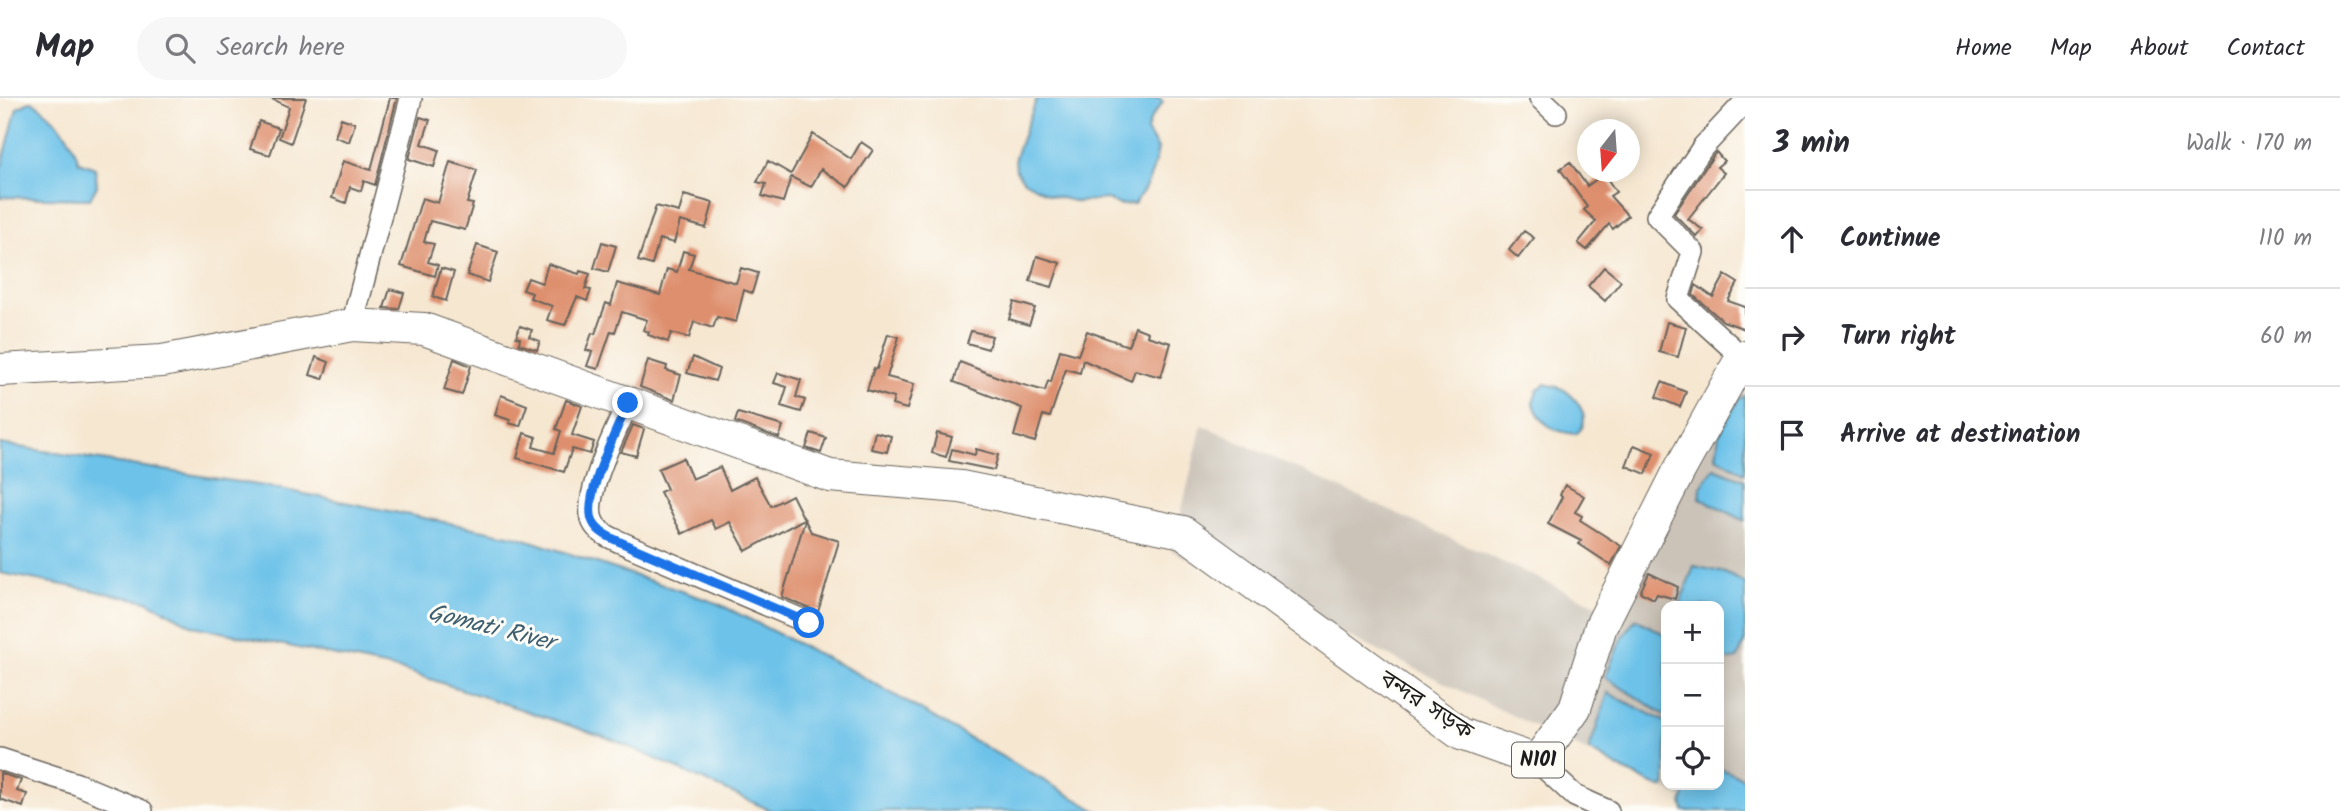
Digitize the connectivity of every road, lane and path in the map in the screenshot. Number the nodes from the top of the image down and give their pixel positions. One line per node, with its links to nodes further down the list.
1 (411, 98): 5 (street)
2 (1540, 98): 4 (street)
3 (1745, 102): 6 (street)
4 (1556, 113)
5 (352, 325): 7 (highway, বন্দর সড়ক); 8 (highway, বন্দর সড়ক)
6 (1743, 357): 11 (highway, N101)
7 (0, 370)
8 (628, 403): 9 (street); 11 (highway, বন্দর সড়ক / N101)
9 (809, 623)
10 (0, 759): 12 (street)
11 (1537, 761): 13 (street)
12 (142, 811)
13 (1608, 811)

